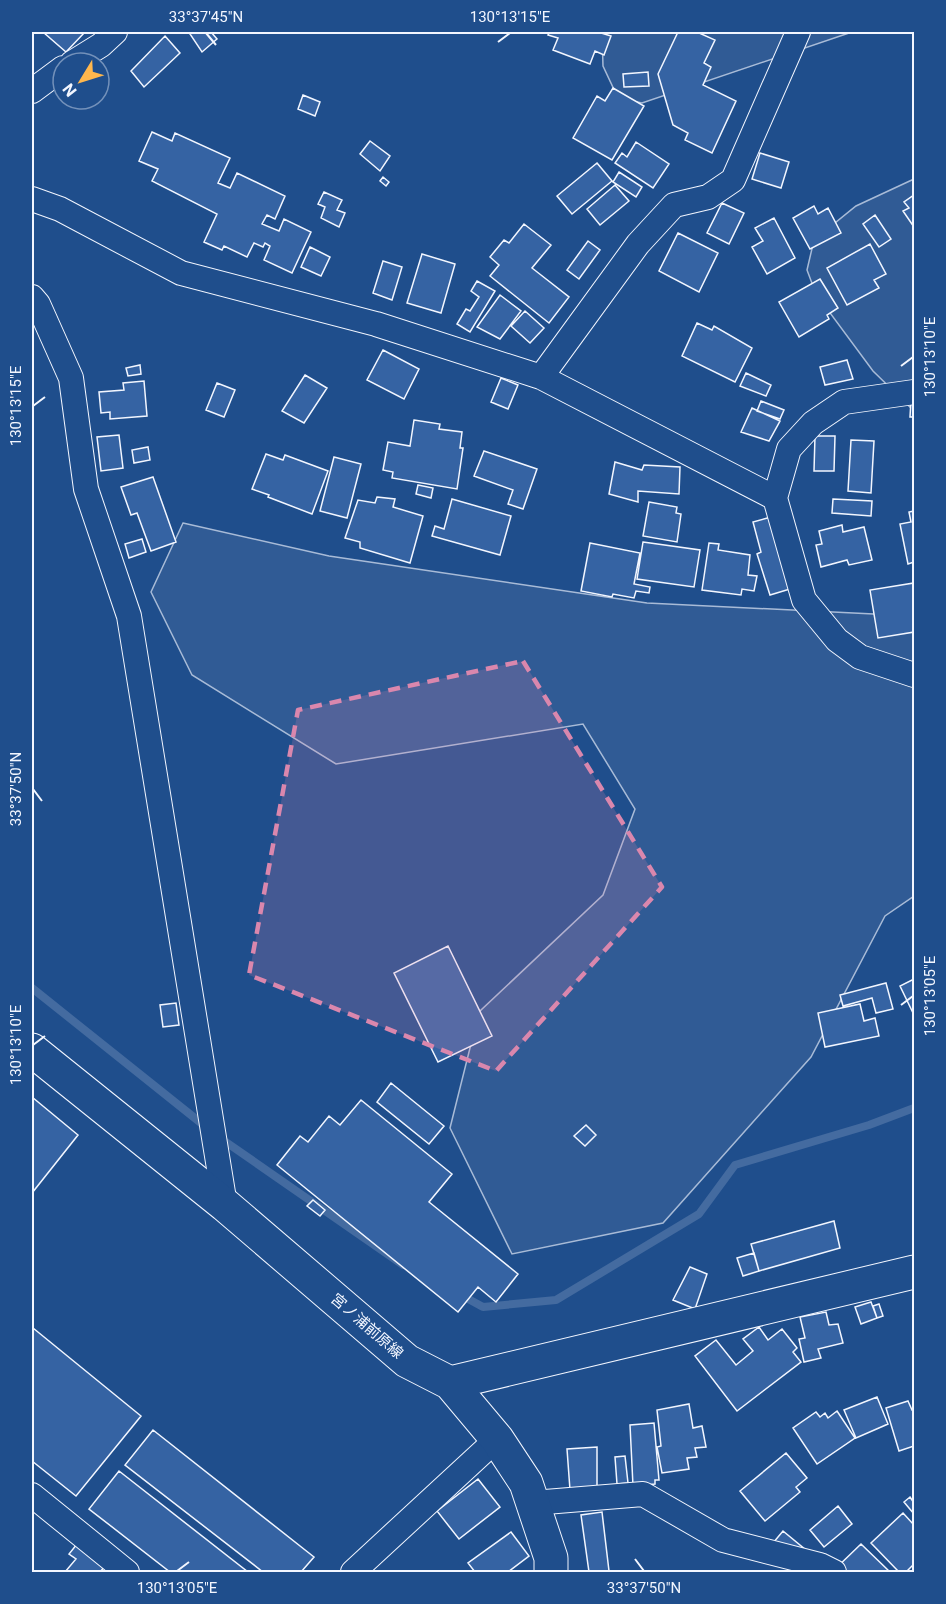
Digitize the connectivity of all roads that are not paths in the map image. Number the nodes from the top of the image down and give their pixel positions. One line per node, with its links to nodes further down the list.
1 (115, 32): 3 (street)
2 (798, 32): 8 (street)
3 (91, 51)
4 (51, 77): 5 (street)
5 (32, 91)
6 (32, 199): 8 (street)
7 (32, 297): 13 (street)
8 (541, 377): 10 (street)
9 (915, 392): 10 (street)
10 (775, 498): 11 (street)
11 (915, 675)
12 (32, 1050): 13 (main road, 宮ノ浦前原線)
13 (225, 1205): 15 (main road, 宮ノ浦前原線)
14 (915, 1272): 15 (main road)
15 (450, 1383): 16 (main road)
16 (496, 1439): 18 (main road); 20 (street)
17 (32, 1495): 19 (street)
18 (533, 1503): 21 (main road); 22 (street)
19 (128, 1572)
20 (353, 1572)
21 (551, 1572)
22 (834, 1572)

